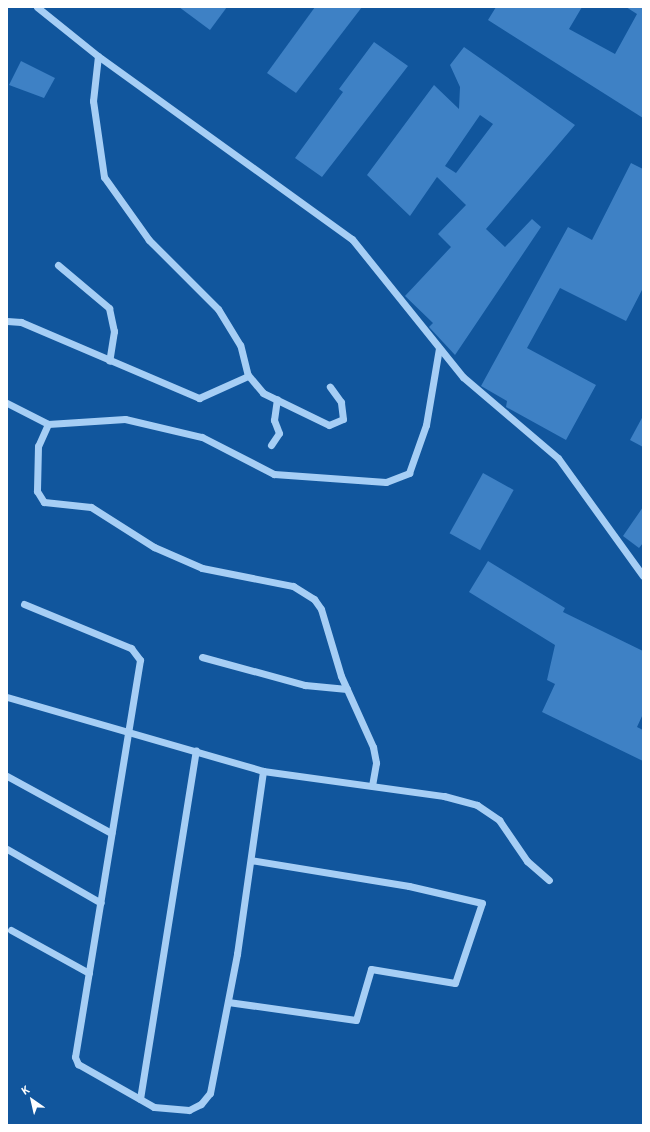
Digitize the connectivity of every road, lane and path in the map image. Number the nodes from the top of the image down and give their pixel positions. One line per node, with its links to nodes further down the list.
1 (37, 7): 2 (street)
2 (98, 56): 5 (street); 7 (street)
3 (58, 265): 6 (street)
4 (7, 321): 6 (street)
5 (439, 348): 11 (street); 13 (street)
6 (109, 361): 7 (street)
7 (248, 375): 9 (street)
8 (330, 387): 9 (street)
9 (277, 399): 12 (street)
10 (7, 403): 11 (street)
11 (48, 424): 16 (street)
12 (271, 445)
13 (643, 576)
14 (24, 604): 18 (street)
15 (202, 657): 16 (street)
16 (347, 689): 22 (street)
17 (7, 697): 18 (street)
18 (129, 730): 19 (street); 23 (street)
19 (196, 750): 20 (street); 31 (street)
20 (263, 771): 22 (street); 25 (street)
21 (7, 776): 23 (street)
22 (372, 786): 26 (street)
23 (111, 833): 27 (street)
24 (7, 849): 27 (street)
25 (251, 860): 30 (street); 30 (street)
26 (549, 880)
27 (101, 903): 29 (street)
28 (11, 930): 29 (street)
29 (89, 973): 31 (street)
30 (228, 1002): 31 (street)
31 (140, 1099)

